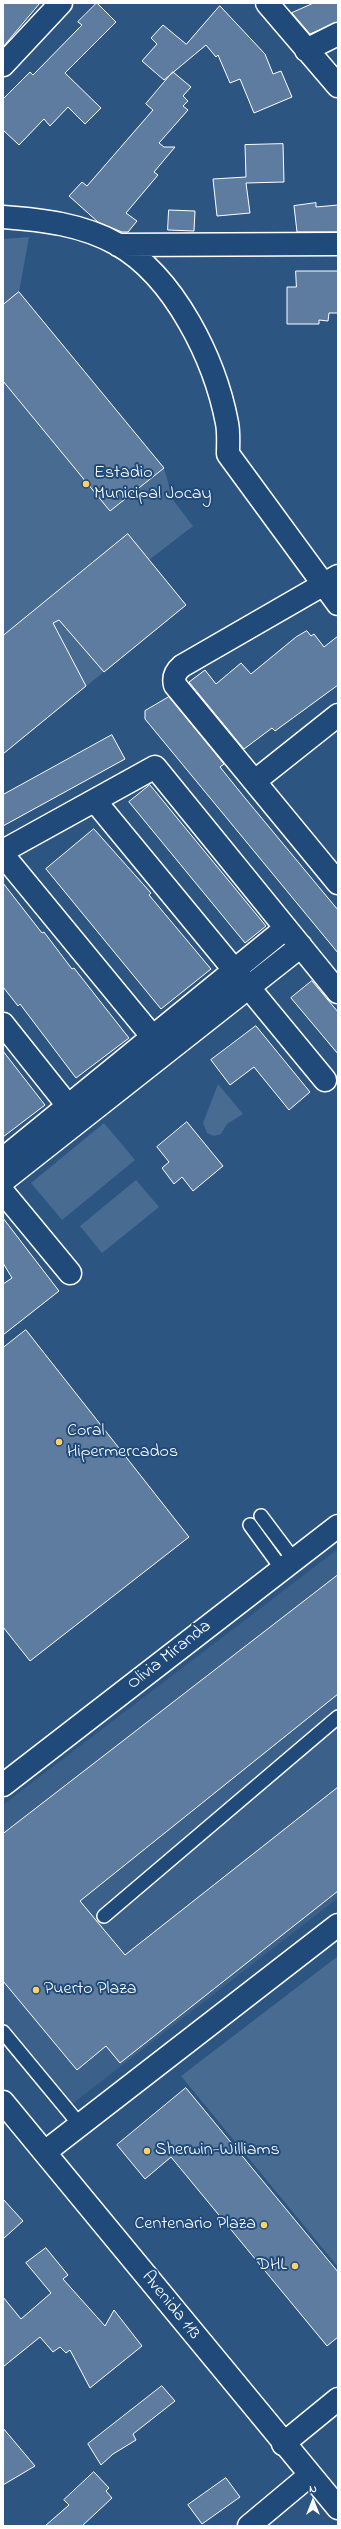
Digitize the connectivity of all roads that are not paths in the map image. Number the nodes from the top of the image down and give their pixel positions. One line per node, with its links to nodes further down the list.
1 (60, 3): 5 (street)
2 (267, 3): 4 (street)
3 (338, 34): 4 (street)
4 (306, 50): 6 (street)
5 (3, 65)
6 (338, 86)
7 (3, 217): 9 (street)
8 (338, 244): 9 (street)
9 (118, 245): 10 (street)
10 (330, 580): 11 (street); 13 (street)
11 (338, 604)
12 (338, 715): 13 (street)
13 (255, 781): 17 (street)
14 (95, 800): 15 (street); 18 (street); 20 (street)
15 (3, 851)
16 (3, 855): 24 (street)
17 (336, 877)
18 (286, 928): 19 (street); 20 (street)
19 (301, 946): 21 (street); 22 (street)
20 (235, 970): 21 (street); 24 (street)
21 (249, 987): 24 (street); 25 (street)
22 (338, 992)
23 (3, 1024): 26 (street)
24 (159, 1045): 26 (street)
25 (325, 1080)
26 (74, 1113): 27 (street); 28 (street)
27 (3, 1159)
28 (3, 1181)
29 (3, 1192): 30 (street)
30 (70, 1273)
31 (261, 1516): 34 (lane)
32 (250, 1525): 34 (lane)
33 (338, 1526): 34 (street, Olivia Miranda)
34 (288, 1565): 36 (street, Olivia Miranda)
35 (338, 1717): 37 (lane)
36 (3, 1785)
37 (104, 1916)
38 (338, 1925): 41 (street)
39 (3, 2032): 41 (lane)
40 (3, 2102): 42 (street, Avenida 113)
41 (80, 2125): 42 (street)
42 (45, 2152): 44 (street, Avenida 113)
43 (338, 2400): 44 (street)
44 (283, 2444): 45 (street, Avenida 113)
45 (310, 2475): 46 (street, Avenida 113); 47 (street)
46 (338, 2508)
47 (249, 2526)

